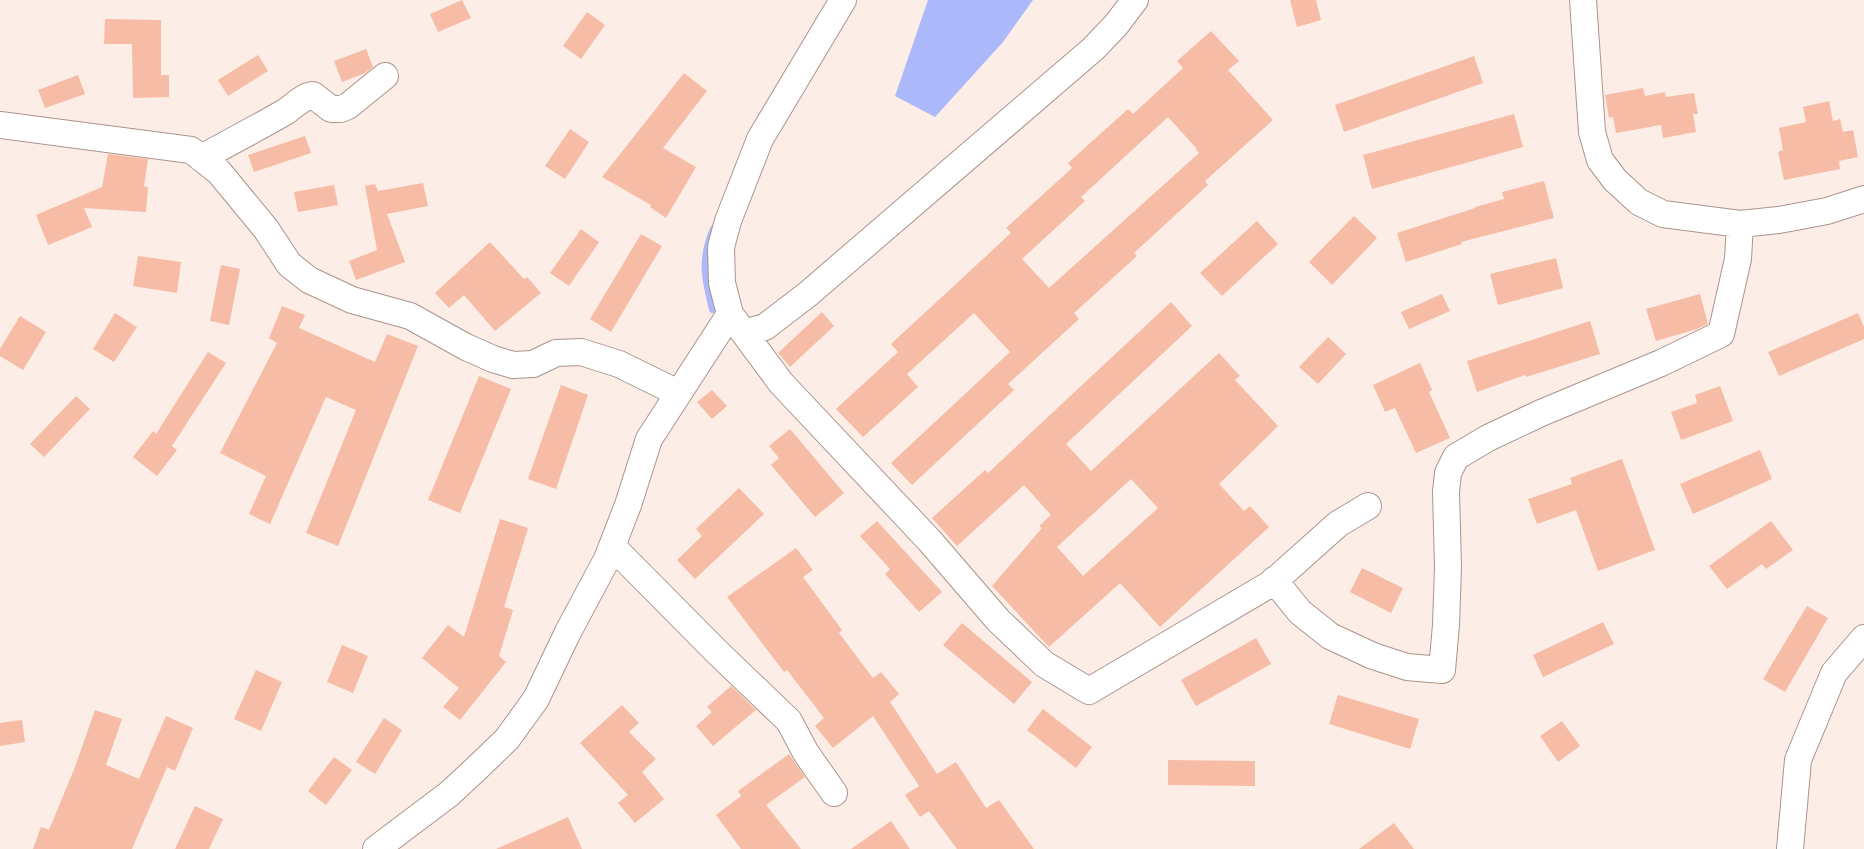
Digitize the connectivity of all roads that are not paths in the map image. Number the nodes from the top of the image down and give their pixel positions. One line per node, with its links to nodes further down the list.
1 (843, 0): 9 (street)
2 (1135, 0): 9 (street)
3 (1583, 0): 8 (street)
4 (385, 76): 6 (street)
5 (0, 125): 6 (street)
6 (201, 158): 10 (street)
7 (1864, 199): 8 (street)
8 (1740, 224): 13 (street)
9 (737, 323): 10 (street); 13 (street)
10 (678, 393): 12 (street)
11 (1368, 506): 13 (street)
12 (612, 546): 15 (street); 16 (street)
13 (1274, 580)
14 (1864, 638): 17 (street)
15 (834, 792)
16 (376, 849)
17 (1790, 849)

